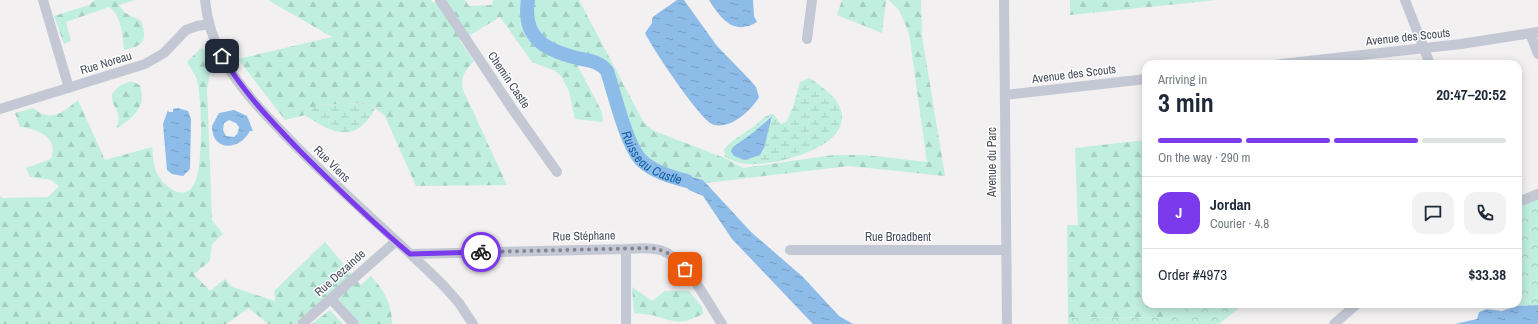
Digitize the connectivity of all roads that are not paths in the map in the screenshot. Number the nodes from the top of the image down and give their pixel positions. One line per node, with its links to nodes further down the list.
1 (43, 0): 15 (street)
2 (205, 0): 7 (street, Rue Viens)
3 (440, 0): 18 (street, Chemin Castle)
4 (812, 0): 9 (street)
5 (1004, 0): 16 (street, Avenue du Parc)
6 (1405, 0): 10 (street)
7 (209, 24): 15 (street, Rue Noreau); 21 (street, Rue Viens)
8 (1534, 32): 10 (street, Avenue des Scouts); 11 (street)
9 (807, 39)
10 (1423, 49): 12 (street, Avenue des Scouts); 13 (street)
11 (1538, 54)
12 (1319, 60)
13 (1428, 60)
14 (1142, 79): 16 (street, Avenue des Scouts)
15 (69, 88): 17 (street, Rue Noreau)
16 (1005, 95): 24 (street, Avenue du Parc)
17 (0, 109)
18 (557, 172)
19 (1538, 194): 20 (street)
20 (1522, 200)
21 (395, 242): 25 (street, Rue Viens); 26 (street, Rue Dezainde)
22 (626, 248): 25 (street, Rue Stéphane); 31 (street); 32 (street, Rue Stéphane)
23 (790, 250): 24 (street, Rue Broadbent)
24 (1006, 250): 33 (street, Avenue du Parc)
25 (410, 254): 30 (street, Rue Viens)
26 (331, 299): 28 (street, Rue Dezainde); 29 (street)
27 (1352, 308): 34 (street)
28 (302, 324)
29 (354, 324)
30 (473, 324)
31 (626, 324)
32 (722, 324)
33 (1007, 324)
34 (1334, 324)

